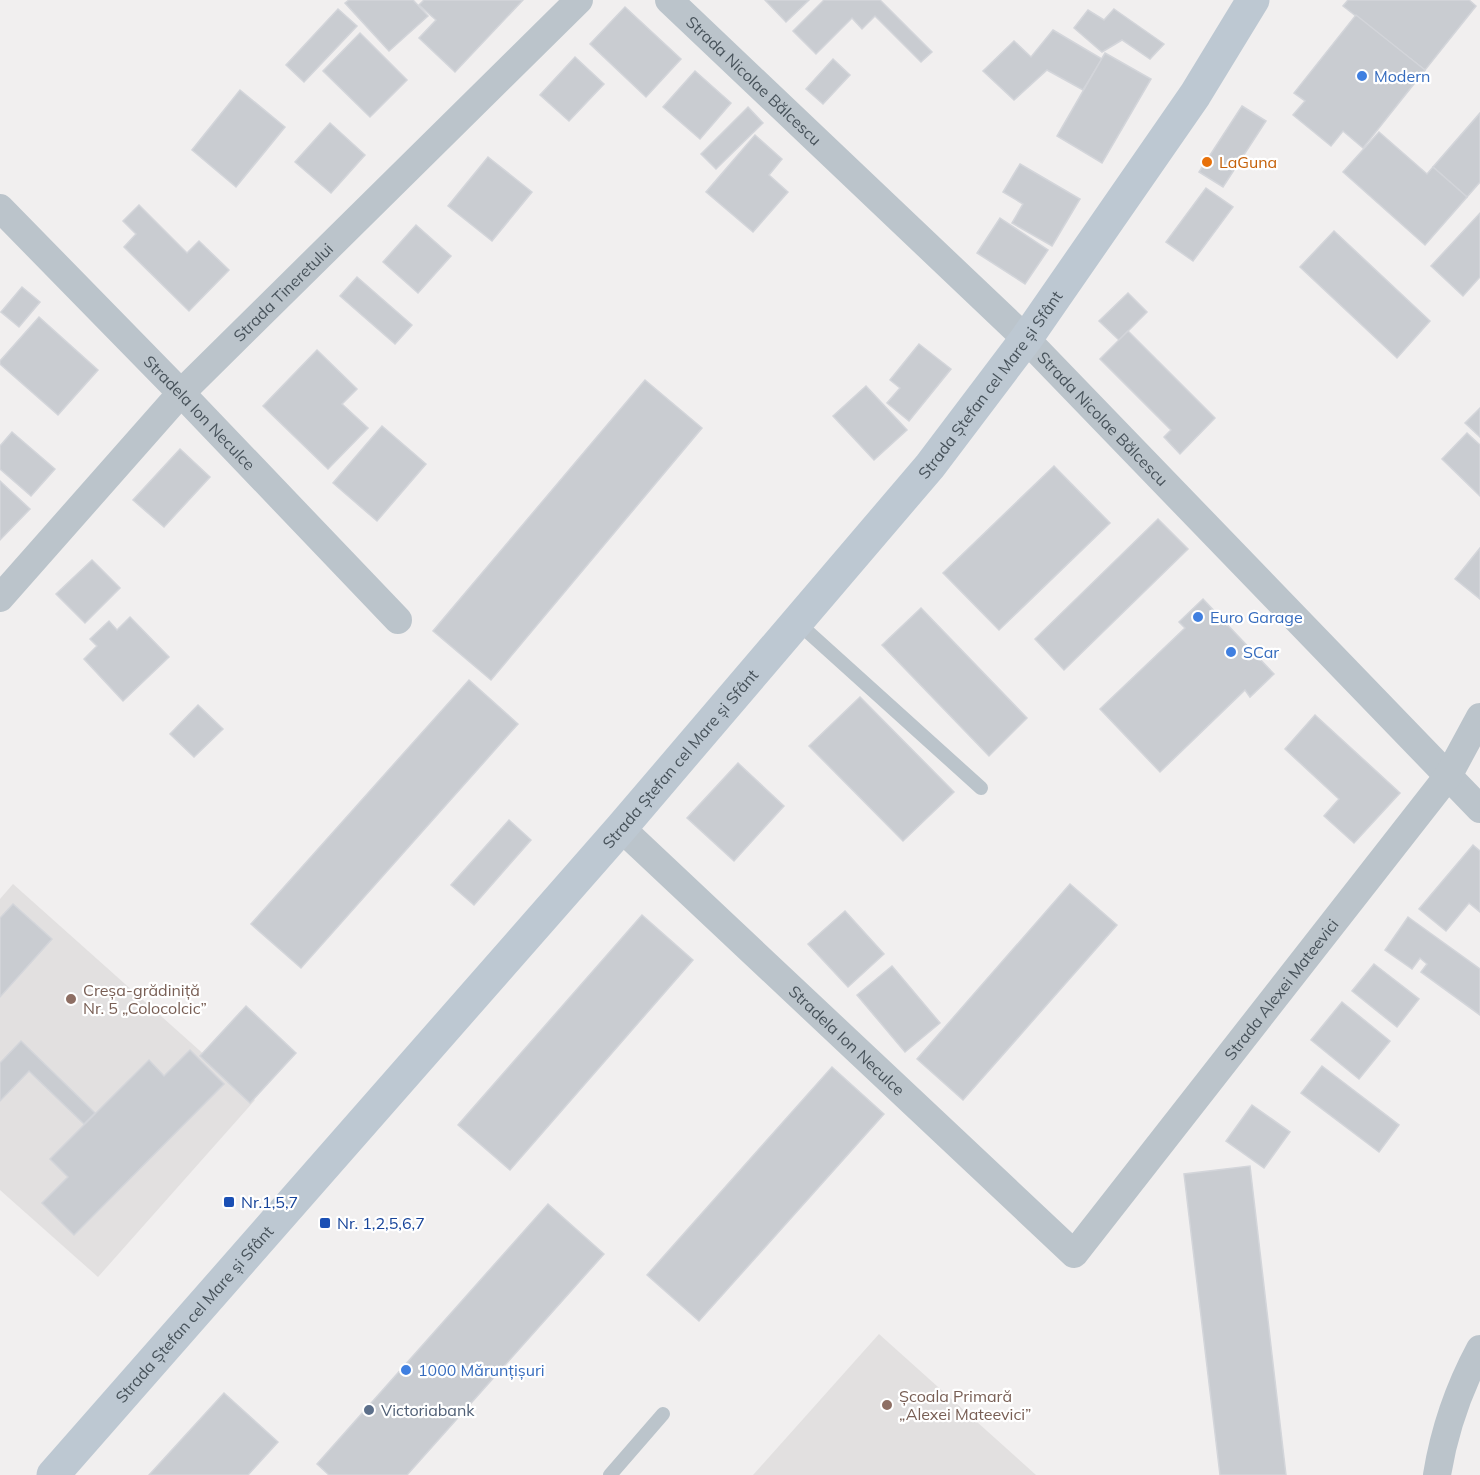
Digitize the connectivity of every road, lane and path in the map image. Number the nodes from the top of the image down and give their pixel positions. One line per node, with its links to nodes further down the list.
1 (579, 0): 6 (street, Strada Tineretului)
2 (669, 0): 5 (street, Strada Nicolae Bălcescu)
3 (1253, 0): 5 (main road, Strada Ștefan cel Mare și Sfânt)
4 (0, 208): 6 (street, Stradela Ion Neculce)
5 (1026, 339): 9 (main road, Strada Ștefan cel Mare și Sfânt); 11 (street, Strada Nicolae Bălcescu)
6 (181, 393): 7 (street, Strada Tineretului); 8 (street, Stradela Ion Neculce)
7 (0, 598)
8 (398, 620)
9 (797, 622): 12 (lane); 14 (main road, Strada Ștefan cel Mare și Sfânt)
10 (1480, 717): 11 (street, Strada Alexei Mateevici)
11 (1448, 776): 13 (street, Strada Nicolae Bălcescu); 15 (street, Strada Alexei Mateevici)
12 (981, 788)
13 (1480, 808)
14 (621, 828): 15 (street, Stradela Ion Neculce); 18 (main road, Strada Ștefan cel Mare și Sfânt)
15 (1074, 1254)
16 (1480, 1349): 20 (street)
17 (663, 1414): 19 (lane)
18 (53, 1475)
19 (610, 1475)
20 (1437, 1475)

